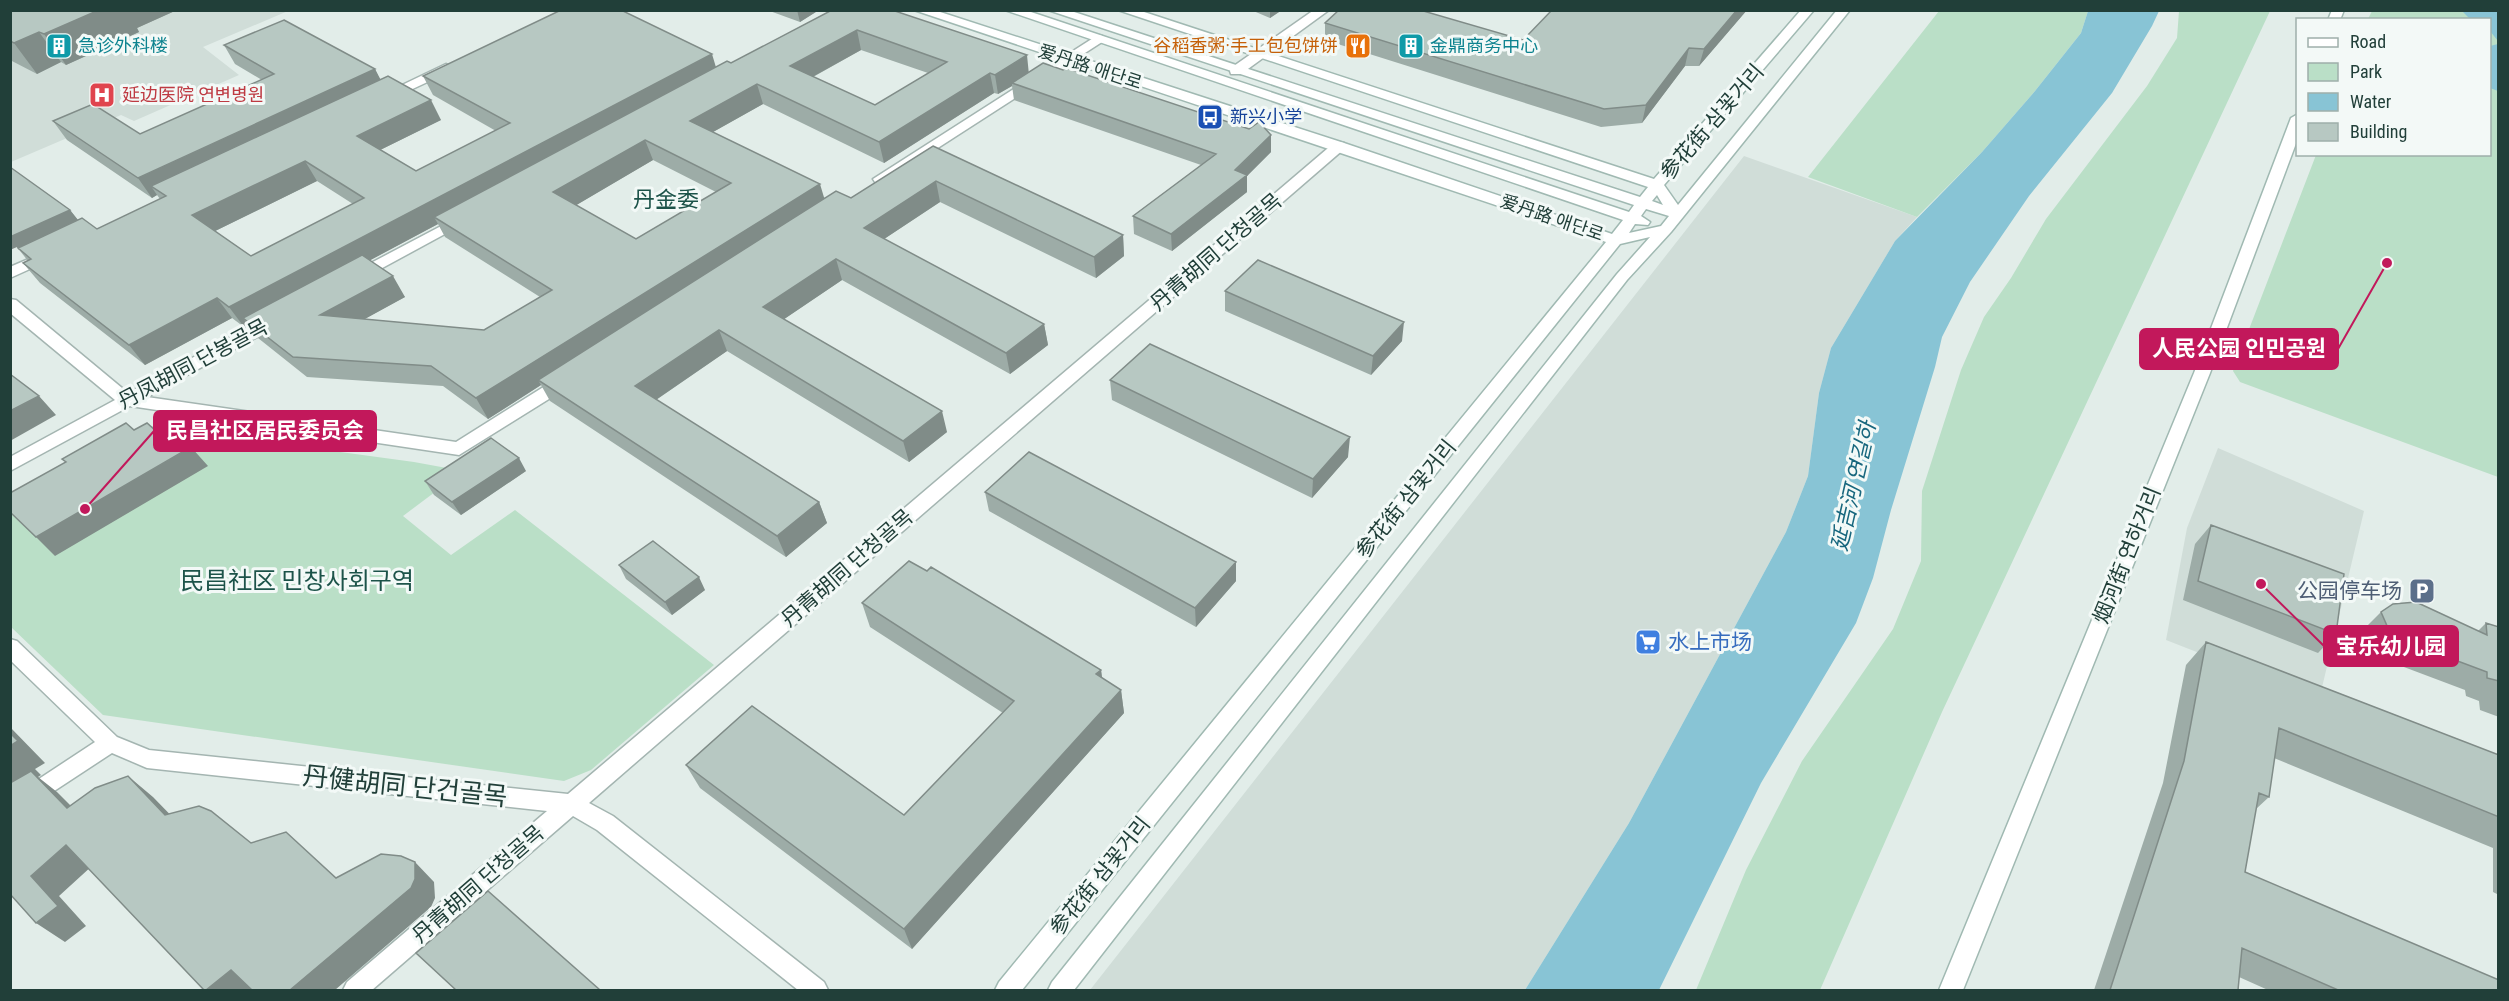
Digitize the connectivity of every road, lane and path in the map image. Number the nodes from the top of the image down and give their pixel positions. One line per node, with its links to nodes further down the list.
1 (920, 10): 10 (street, 爱丹路 애단로)
2 (1011, 10): 8 (street, 爱丹路 애단로)
3 (1054, 10): 12 (street, 爱丹路 애단로)
4 (1124, 10): 9 (street)
5 (1323, 10): 9 (street)
6 (1809, 10): 16 (street, 参花街 삼꽃거리)
7 (1844, 10): 21 (street, 参花街 삼꽃거리)
8 (1098, 39): 10 (street); 20 (street, 爱丹路 애단로)
9 (1260, 54): 12 (street); 16 (street)
10 (1067, 60): 15 (street, 爱丹路 애단로); 17 (street)
11 (460, 61): 13 (street)
12 (1236, 71): 18 (street, 爱丹路 애단로)
13 (375, 101)
14 (2296, 123): 39 (street, 烟河街 연하거리)
15 (1339, 146): 22 (street, 爱丹路 애단로); 33 (street, 丹青胡同 단청골목)
16 (1658, 185): 18 (street, 参花街 삼꽃거리); 21 (street)
17 (866, 188)
18 (1644, 204): 20 (street, 参花街 삼꽃거리); 21 (street, 爱丹路 애단로)
19 (477, 211): 25 (street)
20 (1633, 219): 21 (street, 爱丹路 애단로); 22 (street, 参花街 삼꽃거리)
21 (1671, 222): 22 (street, 爱丹路 애단로); 38 (street, 参花街 삼꽃거리)
22 (1616, 240): 37 (street, 参花街 삼꽃거리)
23 (64, 248): 24 (street)
24 (10, 273)
25 (343, 284)
26 (10, 304): 29 (street)
27 (291, 311): 29 (street, 丹凤胡同 단봉골목)
28 (585, 368): 29 (street)
29 (126, 400): 30 (street, 丹凤胡同 단봉골목)
30 (10, 465)
31 (10, 646): 32 (street, 丹健胡同 단건골목)
32 (110, 743): 33 (street, 丹健胡同 단건골목); 34 (street)
33 (571, 804): 35 (street, 丹青胡同 단청골목); 36 (street, 丹健胡同 단건골목)
34 (10, 810)
35 (355, 990)
36 (816, 990)
37 (1006, 990)
38 (1060, 990)
39 (1951, 990)

